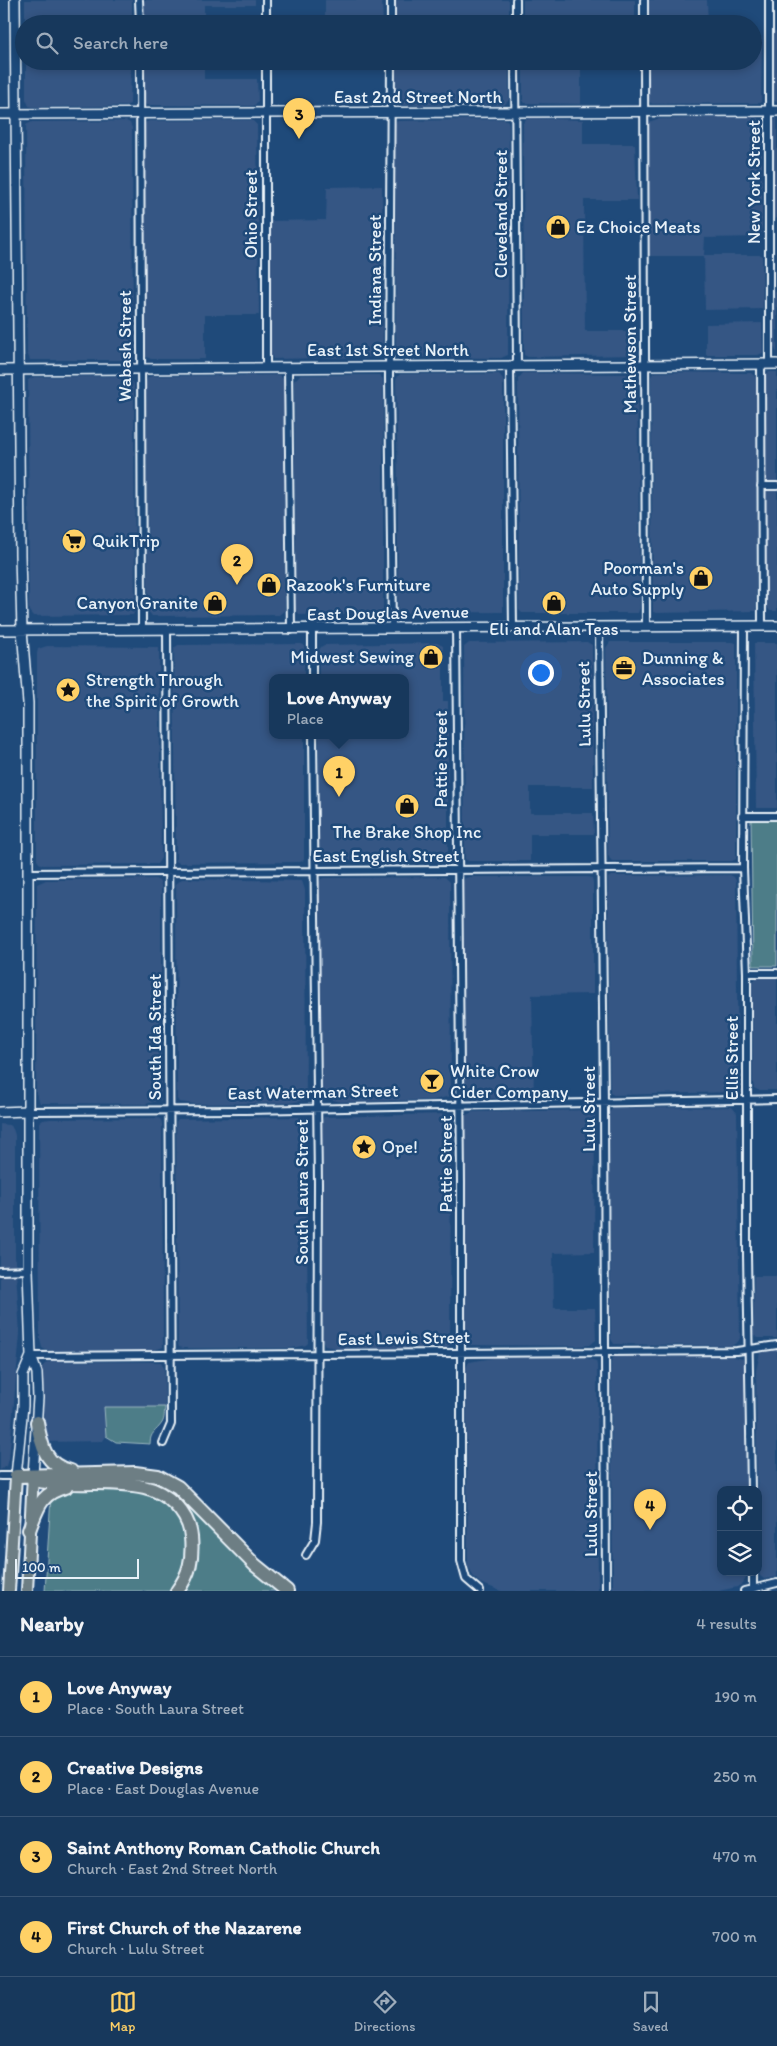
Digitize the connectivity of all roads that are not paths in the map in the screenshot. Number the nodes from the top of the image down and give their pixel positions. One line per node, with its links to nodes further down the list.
1 (15, 0): 8 (main road)
2 (139, 0): 9 (street)
3 (266, 0): 10 (street)
4 (391, 0): 11 (street)
5 (516, 0): 12 (street)
6 (644, 0): 13 (street)
7 (769, 0): 20 (street, New York Street)
8 (15, 15)
9 (140, 15)
10 (266, 15)
11 (391, 15)
12 (516, 15)
13 (644, 15)
14 (16, 70): 25 (main road)
15 (140, 70): 27 (street, Wabash Street)
16 (266, 70): 26 (street, Ohio Street)
17 (391, 70): 22 (street, Indiana Street)
18 (515, 70): 23 (street, Cleveland Street)
19 (644, 70): 21 (street, Mathewson Street)
20 (773, 111): 21 (main road, East 2nd Street North); 28 (street, New York Street)
21 (644, 112): 23 (main road, East 2nd Street North); 29 (street, Mathewson Street)
22 (392, 113): 23 (main road, East 2nd Street North); 26 (main road, East 2nd Street North); 30 (street, Indiana Street)
23 (515, 113): 31 (street, Cleveland Street)
24 (0, 114): 25 (main road, East 2nd Street North)
25 (16, 114): 27 (main road, East 2nd Street North); 36 (main road)
26 (266, 114): 27 (main road, East 2nd Street North); 32 (street, Ohio Street)
27 (141, 115): 34 (street, Wabash Street)
28 (769, 364): 29 (main road, East 1st Street North); 37 (street, New York Street)
29 (645, 365): 31 (main road, East 1st Street North); 43 (street, Mathewson Street)
30 (390, 366): 31 (main road, East 1st Street North); 33 (main road, East 1st Street North); 46 (street, Indiana Street)
31 (514, 366): 45 (street, Cleveland Street)
32 (266, 367): 33 (main road, East 1st Street North); 34 (main road, East 1st Street North)
33 (288, 367): 51 (street)
34 (140, 368): 36 (main road, East 1st Street North); 49 (street, Wabash Street)
35 (0, 370): 36 (main road, East 1st Street North)
36 (17, 370): 48 (main road)
37 (761, 486): 38 (street); 40 (street, New York Street)
38 (777, 486)
39 (744, 626): 40 (main road, East Douglas Avenue); 43 (main road, East Douglas Avenue); 55 (street, Ellis Street)
40 (762, 626): 41 (main road, East Douglas Avenue)
41 (777, 626)
42 (598, 627): 43 (main road, East Douglas Avenue); 45 (main road, East Douglas Avenue); 59 (street, Lulu Street)
43 (646, 627)
44 (456, 628): 45 (main road, East Douglas Avenue); 46 (main road, East Douglas Avenue); 58 (street, Pattie Street)
45 (513, 628)
46 (392, 629): 52 (main road, East Douglas Avenue)
47 (0, 630): 48 (main road, East Douglas Avenue)
48 (22, 630): 49 (main road, East Douglas Avenue); 62 (main road)
49 (142, 630): 50 (main road, East Douglas Avenue)
50 (167, 630): 51 (main road, East Douglas Avenue); 60 (street, South Ida Street)
51 (291, 630): 52 (main road, East Douglas Avenue)
52 (312, 630): 53 (street)
53 (312, 674)
54 (313, 739): 61 (street, South Laura Street)
55 (742, 816): 56 (street); 57 (street, Ellis Street)
56 (777, 816)
57 (743, 868): 59 (street, East English Street); 63 (street, Ellis Street)
58 (457, 870): 59 (street, East English Street); 61 (street, East English Street); 68 (street, Pattie Street)
59 (601, 870): 67 (street, Lulu Street)
60 (168, 872): 61 (street, East English Street); 62 (street, East English Street); 71 (street, South Ida Street)
61 (314, 872): 69 (street, South Laura Street)
62 (29, 873): 70 (main road)
63 (747, 973): 64 (street); 66 (street, Ellis Street)
64 (777, 973)
65 (777, 1099): 66 (street, East Waterman Street)
66 (747, 1100): 67 (street, East Waterman Street); 76 (street, Ellis Street)
67 (604, 1103): 68 (street, East Waterman Street); 77 (street, Lulu Street)
68 (460, 1106): 69 (street, East Waterman Street); 78 (street, Pattie Street)
69 (317, 1109): 71 (street, East Waterman Street); 79 (street, South Laura Street)
70 (27, 1111): 71 (street, East Waterman Street); 72 (main road, East Waterman Street); 73 (main road)
71 (170, 1111): 80 (street, South Ida Street)
72 (0, 1112)
73 (28, 1270): 74 (street); 81 (main road)
74 (0, 1271)
75 (777, 1345): 76 (street, East Lewis Street)
76 (749, 1349): 77 (street, East Lewis Street); 89 (street, Ellis Street)
77 (606, 1352): 78 (street, East Lewis Street); 100 (street, Lulu Street)
78 (461, 1353): 79 (street, East Lewis Street); 99 (street, Pattie Street)
79 (317, 1354): 80 (street, East Lewis Street); 91 (street, South Laura Street)
80 (170, 1355): 81 (street, East Lewis Street); 83 (street, South Ida Street)
81 (31, 1356): 82 (main road); 86 (main road)
82 (37, 1422): 84 (highway); 87 (main road)
83 (163, 1443)
84 (106, 1473): 87 (highway); 98 (highway)
85 (0, 1476): 86 (street)
86 (16, 1476): 87 (highway); 95 (main road)
87 (32, 1478): 88 (highway); 90 (main road)
88 (79, 1484): 90 (highway); 97 (highway)
89 (751, 1486)
90 (30, 1530): 96 (main road)
91 (306, 1555)
92 (753, 1576): 94 (street)
93 (777, 1583): 94 (street)
94 (753, 1589): 101 (street)
95 (9, 1591)
96 (28, 1591)
97 (177, 1591)
98 (287, 1591)
99 (480, 1591)
100 (606, 1591)
101 (744, 1591)

